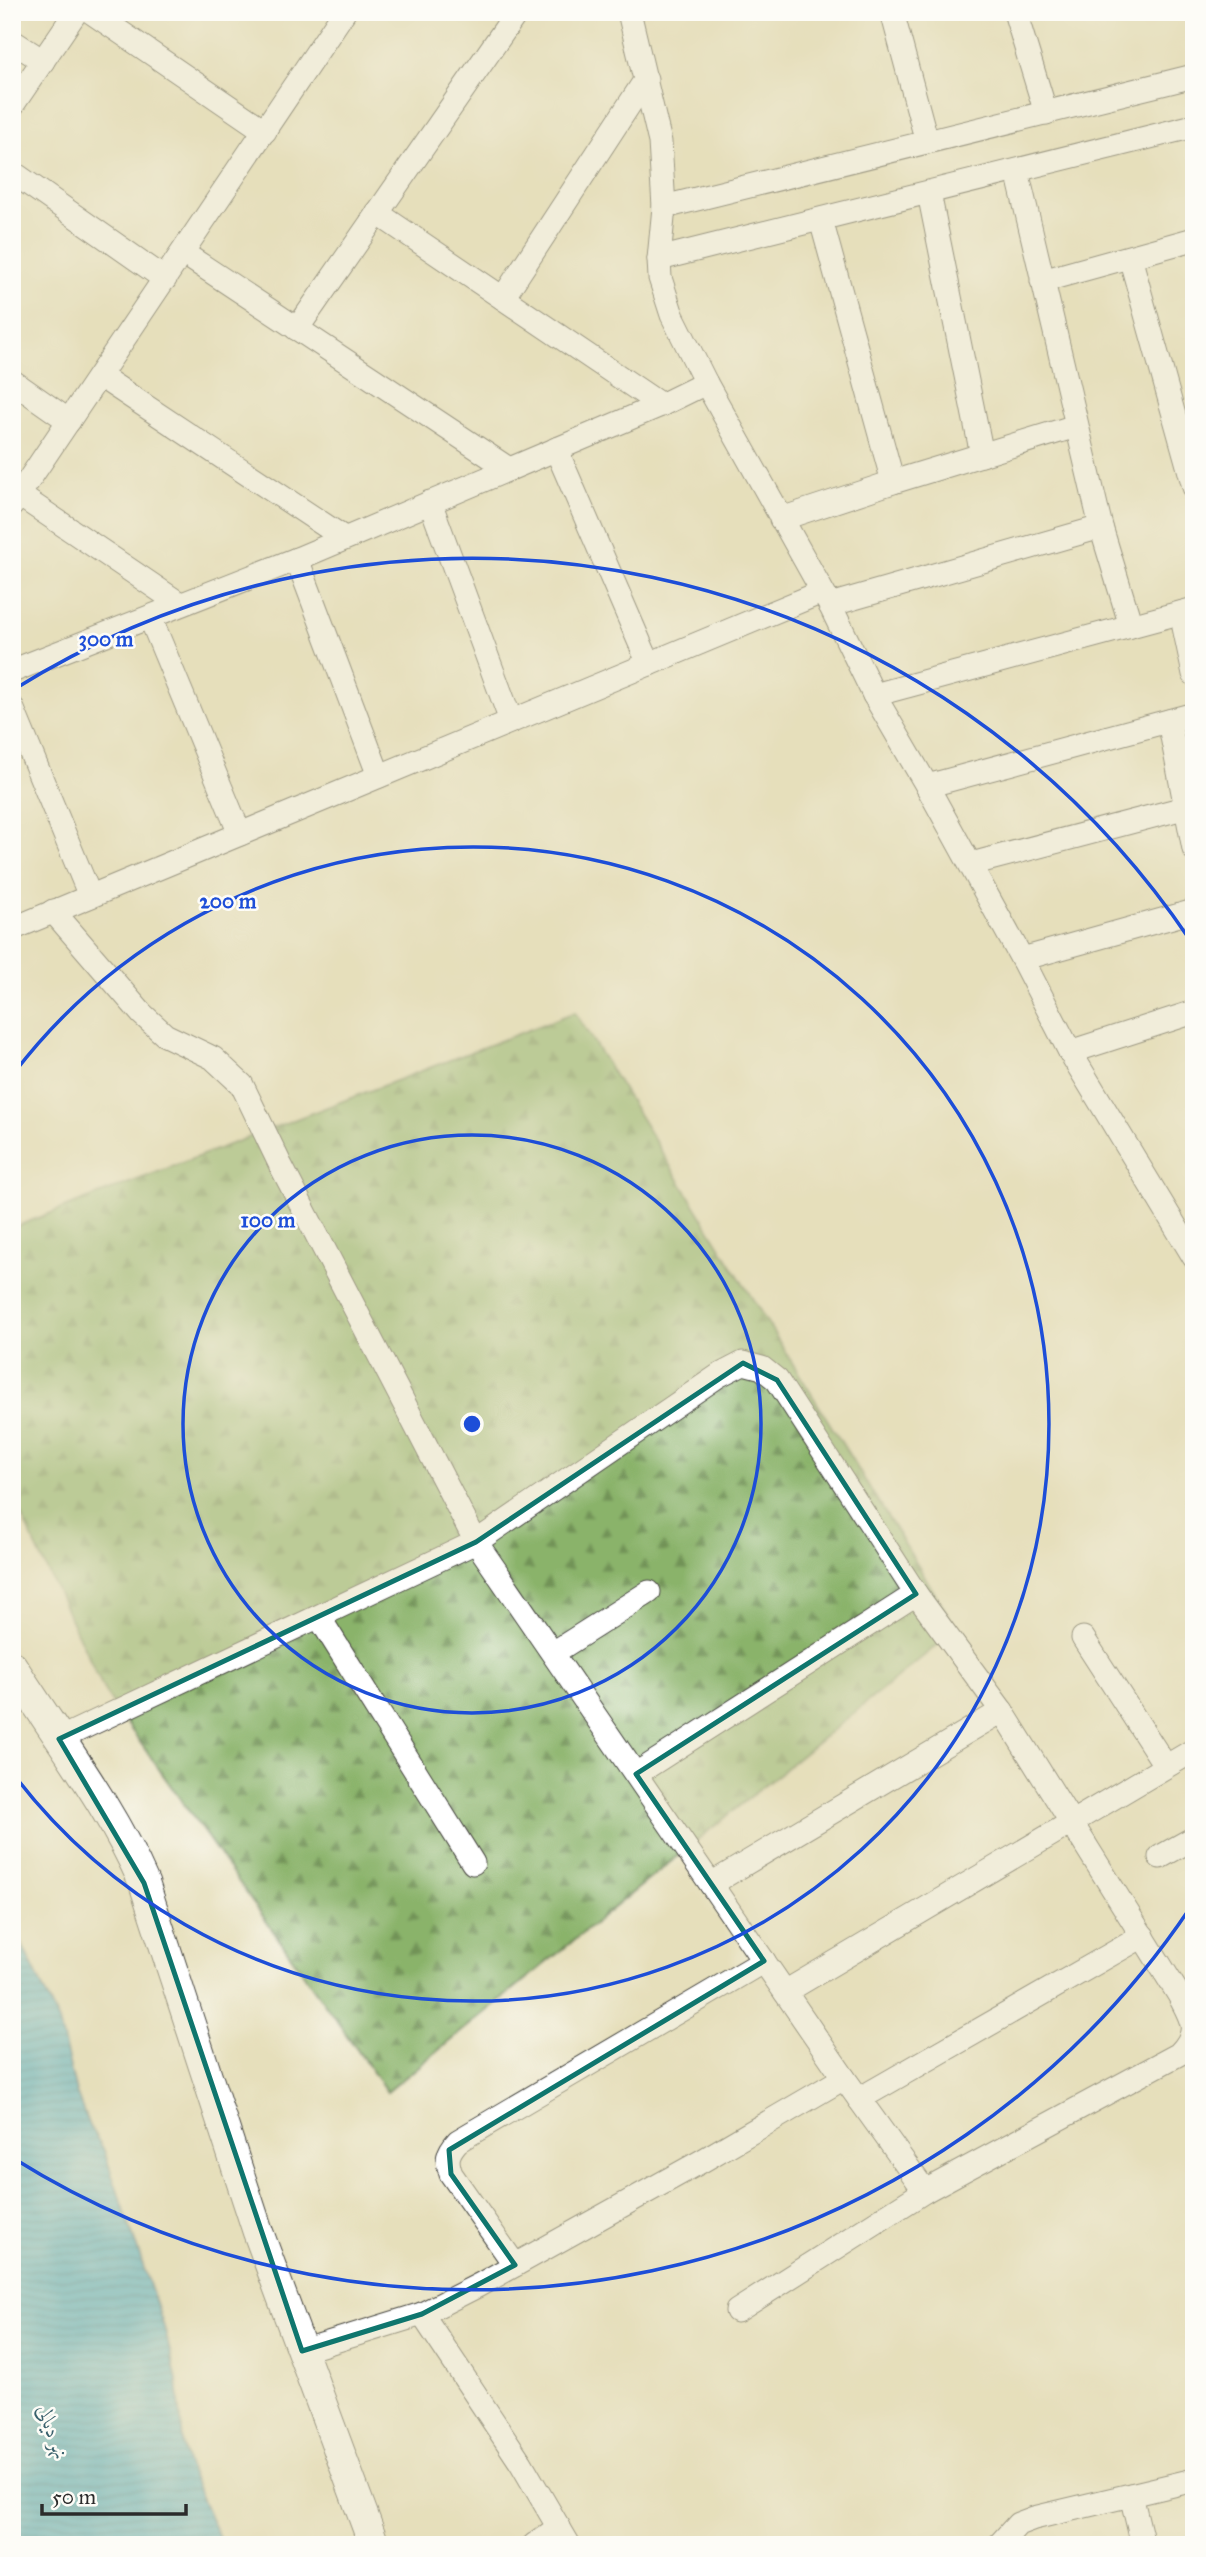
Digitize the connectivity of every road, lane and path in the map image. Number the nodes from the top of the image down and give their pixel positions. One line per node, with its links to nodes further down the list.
1 (76, 12): 9 (street)
2 (91, 12): 15 (street)
3 (344, 12): 15 (street)
4 (517, 12): 21 (street)
5 (629, 12): 11 (street)
6 (892, 12): 16 (street)
7 (1015, 12): 13 (street)
8 (12, 41): 9 (street)
9 (43, 61): 12 (street)
10 (1194, 76): 13 (street)
11 (646, 79): 20 (street); 29 (street)
12 (12, 106)
13 (1045, 113): 16 (street)
14 (1194, 126): 17 (street)
15 (265, 131): 24 (street)
16 (927, 142): 20 (street)
17 (1017, 171): 19 (street); 28 (street)
18 (12, 173): 27 (street)
19 (929, 193): 22 (street); 38 (street)
20 (664, 208): 26 (street)
21 (377, 213): 29 (street); 30 (street)
22 (821, 220): 26 (street); 40 (street)
23 (1194, 239): 25 (street)
24 (183, 253): 27 (street); 30 (street)
25 (1130, 257): 28 (street); 41 (street)
26 (659, 259): 33 (street)
27 (166, 279): 31 (street)
28 (1041, 281): 36 (street)
29 (503, 298): 34 (street)
30 (297, 329): 39 (street)
31 (100, 376): 35 (street); 46 (street)
32 (12, 380): 35 (street)
33 (706, 383): 34 (street); 44 (street)
34 (661, 405): 37 (street)
35 (69, 421): 42 (street)
36 (1076, 426): 38 (street); 45 (street)
37 (556, 449): 39 (street); 53 (street)
38 (982, 455): 40 (street)
39 (509, 469): 43 (street)
40 (892, 482): 44 (street)
41 (1194, 487)
42 (16, 500): 49 (street)
43 (430, 502): 46 (street); 59 (street)
44 (781, 519): 48 (street)
45 (1101, 527): 48 (street); 52 (street)
46 (344, 538): 47 (street)
47 (297, 559): 49 (street); 61 (street)
48 (826, 599): 53 (street); 56 (street)
49 (180, 604): 51 (street)
50 (1187, 611): 52 (street); 55 (street)
51 (150, 617): 54 (street); 64 (street)
52 (1131, 626): 56 (street)
53 (649, 664): 59 (street)
54 (12, 671)
55 (1194, 674)
56 (874, 695): 62 (street)
57 (12, 707): 67 (street)
58 (1194, 714): 60 (street)
59 (511, 721): 61 (street)
60 (1169, 721): 62 (street); 63 (street)
61 (379, 776): 64 (street)
62 (927, 786): 66 (street)
63 (1184, 808): 65 (street); 66 (street)
64 (240, 834): 67 (street)
65 (1194, 849)
66 (971, 864): 71 (street)
67 (90, 896): 68 (street)
68 (53, 911): 70 (street); 75 (street)
69 (1194, 911): 71 (street)
70 (12, 929)
71 (1022, 959): 73 (street)
72 (1194, 1012): 73 (street)
73 (1070, 1052): 74 (street)
74 (1192, 1250)
75 (477, 1542): 77 (street); 78 (street); 80 (street)
76 (649, 1592): 80 (street)
77 (916, 1594): 82 (street); 86 (street)
78 (319, 1617): 83 (street); 90 (street)
79 (1083, 1638): 85 (street)
80 (553, 1653): 86 (street)
81 (12, 1667): 83 (main road)
82 (1002, 1712): 87 (street); 91 (street)
83 (59, 1740): 101 (main road)
84 (1194, 1750): 85 (street)
85 (1165, 1765): 87 (street)
86 (636, 1774): 91 (street)
87 (1071, 1822): 92 (street); 94 (street)
88 (1194, 1838): 89 (street)
89 (1160, 1857)
90 (473, 1863)
91 (711, 1884): 93 (street)
92 (1143, 1936): 96 (street); 97 (street)
93 (764, 1961): 94 (street); 98 (street)
94 (785, 1992): 95 (street)
95 (844, 2078): 96 (street); 98 (street)
96 (859, 2099): 97 (street)
97 (925, 2191): 99 (street)
98 (515, 2265): 100 (street)
99 (737, 2311)
100 (422, 2314): 101 (street); 104 (street)
101 (302, 2351): 105 (main road)
102 (1194, 2480): 103 (street)
103 (1131, 2495): 107 (street); 108 (street)
104 (564, 2536): 106 (street)
105 (374, 2545)
106 (534, 2545)
107 (999, 2545)
108 (1143, 2545)

